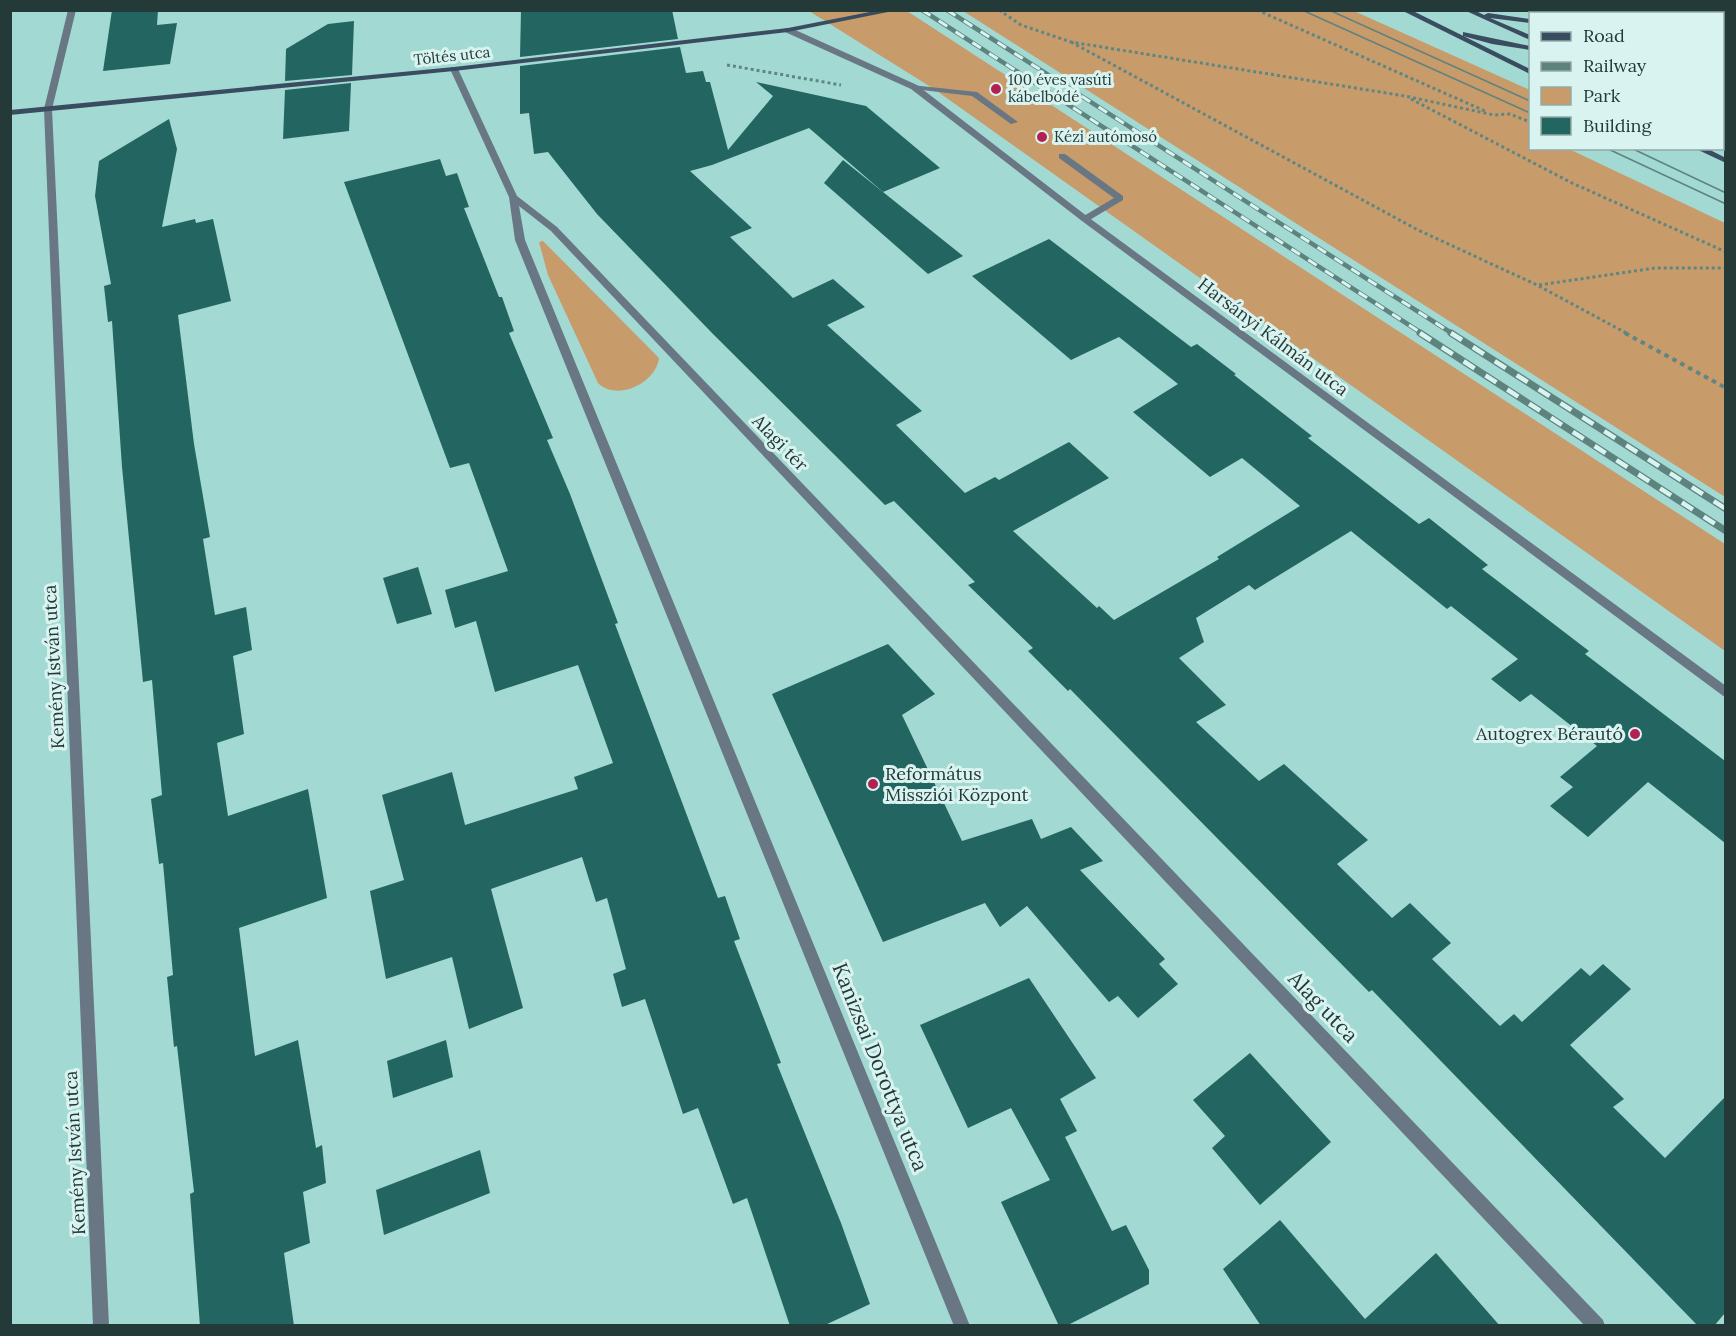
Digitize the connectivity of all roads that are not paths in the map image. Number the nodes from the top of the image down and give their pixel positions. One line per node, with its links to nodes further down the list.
1 (72, 10): 13 (street, Kemény István utca)
2 (895, 10): 7 (street, Töltés utca)
3 (1404, 10): 6 (street)
4 (1468, 11): 5 (street); 8 (street)
5 (1529, 21)
6 (1427, 22): 9 (street); 11 (street)
7 (788, 30): 10 (street, Töltés utca); 12 (street, Harsányi Kálmán utca)
8 (1529, 38)
9 (1529, 48)
10 (454, 69): 13 (street, Töltés utca); 19 (street, Alagi tér)
11 (1529, 72)
12 (914, 87): 15 (street); 20 (street, Harsányi Kálmán utca)
13 (48, 110): 14 (street, Töltés utca); 24 (street, Kemény István utca)
14 (10, 114)
15 (1014, 122)
16 (1702, 150): 18 (street)
17 (1062, 156): 20 (street)
18 (1725, 161)
19 (513, 197): 22 (street, Alagi tér); 23 (street, Alagi tér)
20 (1085, 219): 21 (street, Harsányi Kálmán utca)
21 (1725, 693)
22 (1019, 717): 26 (street, Alag utca)
23 (758, 824): 25 (street, Kanizsai Dorottya utca)
24 (101, 1326)
25 (962, 1326)
26 (1596, 1326)

